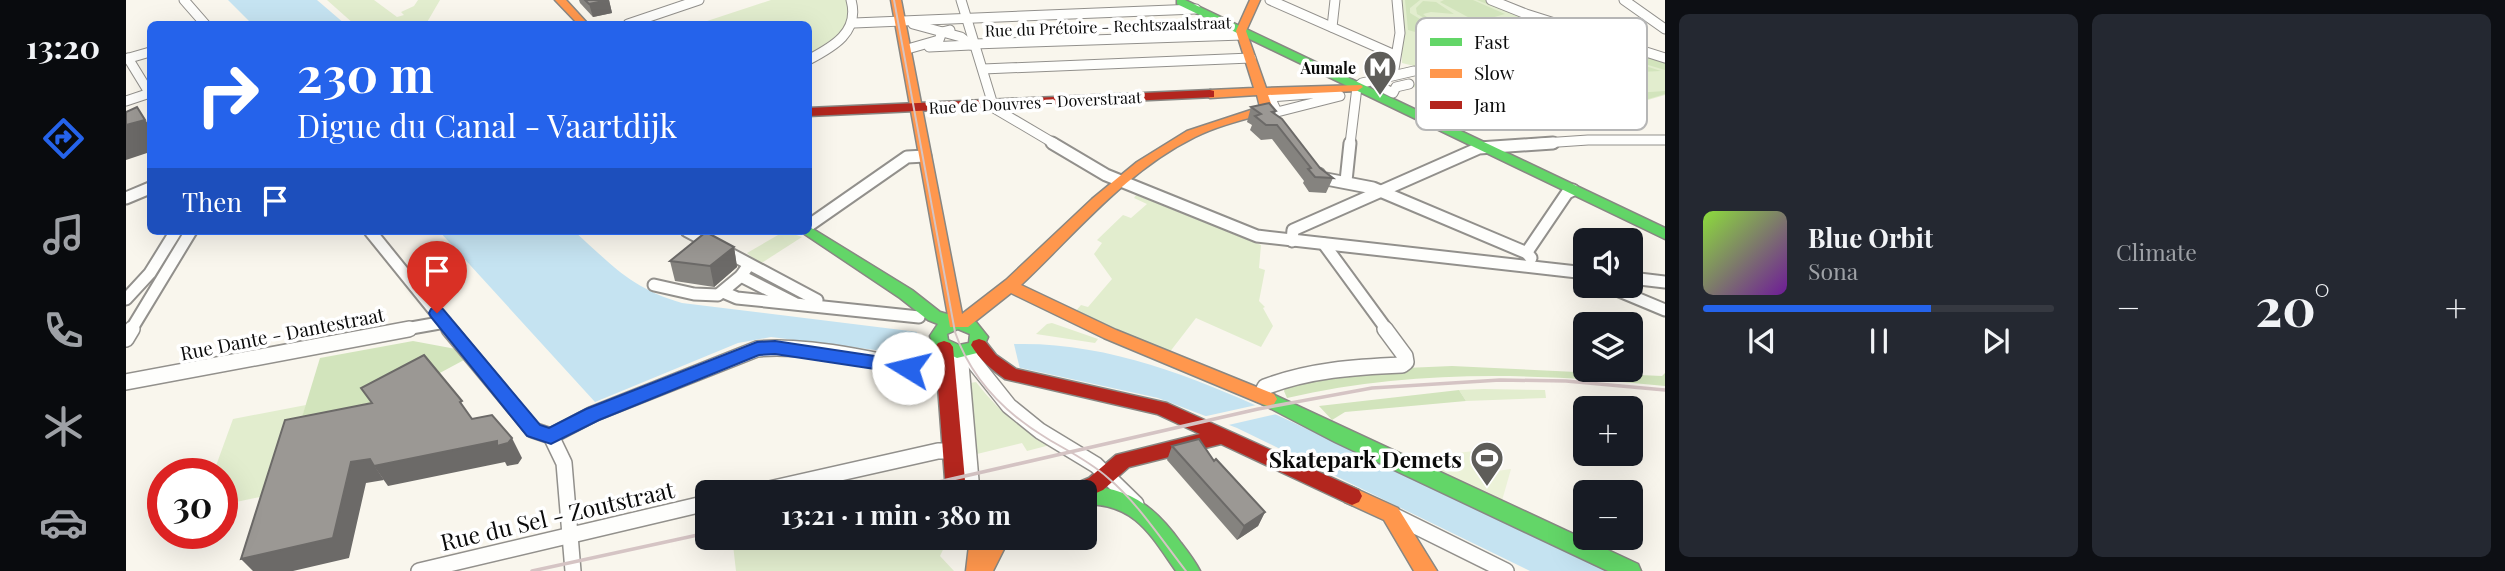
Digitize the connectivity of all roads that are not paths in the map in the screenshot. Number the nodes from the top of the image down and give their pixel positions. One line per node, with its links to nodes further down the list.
1 (184, 0): 15 (street)
2 (560, 0): 16 (street)
3 (699, 0): 17 (street)
4 (851, 0): 20 (street)
5 (895, 0): 19 (street)
6 (961, 0): 18 (street)
7 (1255, 0): 26 (street)
8 (1270, 0): 21 (street)
9 (1335, 0): 21 (street)
10 (1397, 0): 30 (street)
11 (1491, 0): 14 (street)
12 (1624, 0): 22 (street)
13 (1185, 3): 18 (street); 26 (street)
14 (1539, 18)
15 (202, 21)
16 (580, 21)
17 (637, 21)
18 (965, 21): 19 (street); 23 (street); 25 (street)
19 (898, 22): 20 (street); 23 (street); 44 (street)
20 (854, 23): 31 (street)
21 (1332, 27): 30 (street)
22 (1665, 29)
23 (942, 33): 25 (street); 27 (street)
24 (909, 40): 27 (street)
25 (970, 42): 26 (street, Rue du Prétoire - Rechtszaalstraat); 27 (street); 34 (street)
26 (1246, 42): 34 (street); 37 (street); 42 (street)
27 (923, 46)
28 (1647, 52): 32 (street)
29 (147, 53): 33 (street)
30 (1395, 54): 36 (street)
31 (812, 58)
32 (1665, 58)
33 (127, 59): 38 (street)
34 (983, 69): 43 (street)
35 (1414, 71): 36 (street)
36 (1392, 86): 37 (street)
37 (1357, 87): 42 (street); 46 (street); 54 (street)
38 (147, 89)
39 (1338, 94): 42 (street)
40 (147, 95): 41 (street)
41 (126, 101)
42 (1272, 101): 43 (street, Rue de Douvres - Doverstraat); 47 (street); 53 (street)
43 (993, 104): 44 (street, Rue de Douvres - Doverstraat); 53 (street)
44 (916, 107): 45 (street, Rue de Douvres - Doverstraat); 51 (street)
45 (812, 112)
46 (1416, 115)
47 (1281, 127)
48 (1447, 130): 50 (street)
49 (1665, 140): 50 (street)
50 (1485, 148): 55 (street); 57 (street)
51 (925, 156): 59 (street); 87 (street)
52 (1313, 167): 54 (street)
53 (1121, 181): 66 (street); 75 (street)
54 (1346, 181): 57 (street)
55 (1573, 190): 61 (street); 68 (street)
56 (147, 191): 58 (street)
57 (1380, 191): 66 (street); 68 (street)
58 (126, 198)
59 (812, 225)
60 (812, 231): 76 (street)
61 (1665, 234)
62 (174, 235): 79 (street)
63 (188, 235): 85 (street)
64 (373, 235): 84 (street)
65 (695, 235): 70 (street)
66 (1292, 241): 67 (street)
67 (1324, 244): 69 (street); 90 (street)
68 (1527, 253): 69 (street)
69 (1537, 267): 71 (street)
70 (745, 271): 77 (street); 80 (street); 81 (street)
71 (1573, 271)
72 (1643, 279): 73 (street)
73 (1665, 282)
74 (654, 285): 77 (street)
75 (1010, 286): 87 (street); 90 (street)
76 (896, 288): 83 (street); 87 (street)
77 (723, 292): 81 (street)
78 (1636, 298): 82 (street)
79 (126, 299)
80 (817, 300)
81 (798, 304): 83 (street)
82 (1665, 310)
83 (919, 317): 87 (street)
84 (445, 322): 88 (street, Rue Dante - Dantestraat); 91 (street)
85 (131, 324): 86 (street)
86 (126, 340)
87 (959, 341): 89 (street); 92 (street); 94 (street); 98 (street)
88 (126, 382)
89 (948, 382): 91 (street); 93 (street)
90 (1261, 395): 116 (street)
91 (551, 436): 105 (street)
92 (1223, 436): 94 (street); 103 (street)
93 (957, 451): 95 (street); 96 (street); 97 (street)
94 (1108, 475): 99 (street); 102 (street)
95 (815, 480)
96 (956, 480)
97 (962, 480)
98 (971, 480)
99 (1097, 483)
100 (1097, 493): 102 (street)
101 (695, 506): 105 (street, Rue du Sel - Zoutstraat)
102 (1138, 507): 113 (street)
103 (1391, 514): 104 (street); 109 (street)
104 (1424, 531): 109 (street); 115 (street)
105 (571, 533): 110 (street, Rue du Sel - Zoutstraat); 111 (street)
106 (979, 550): 112 (street)
107 (986, 550): 112 (street)
108 (994, 550): 112 (street)
109 (1417, 556): 114 (street)
110 (419, 571)
111 (573, 571)
112 (977, 571)
113 (1189, 571)
114 (1426, 571)
115 (1506, 571)
116 (1630, 571)

